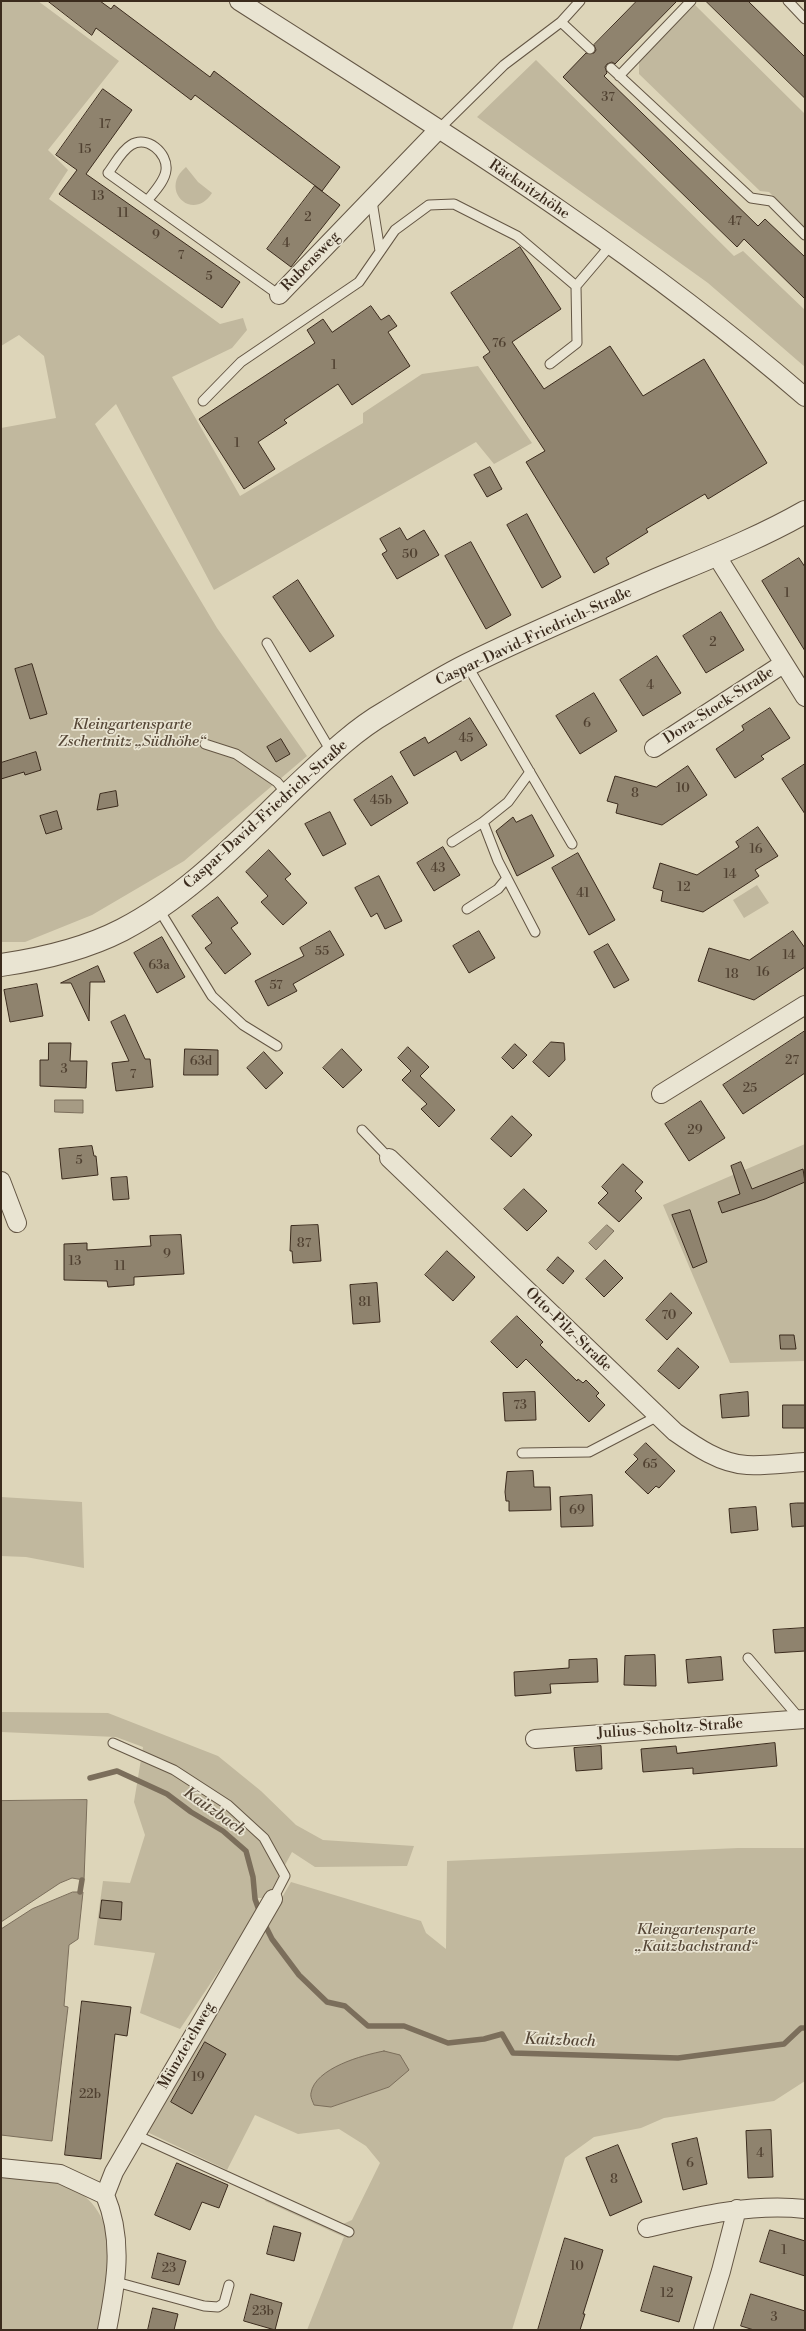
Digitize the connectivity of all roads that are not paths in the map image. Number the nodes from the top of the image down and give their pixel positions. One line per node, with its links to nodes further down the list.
1 (239, 1): 10 (street, Räcknitzhöhe)
2 (580, 1): 6 (lane)
3 (691, 1): 9 (lane)
4 (788, 1): 5 (lane)
5 (805, 18)
6 (561, 22): 7 (lane); 10 (lane)
7 (590, 49)
8 (611, 68): 9 (lane)
9 (619, 76): 13 (lane)
10 (438, 130): 12 (street, Rubensweg); 14 (street, Räcknitzhöhe)
11 (147, 201): 11 (lane, Rubensweg); 17 (lane, Rubensweg)
12 (372, 201): 15 (lane); 17 (street, Rubensweg)
13 (805, 235)
14 (610, 246): 16 (lane); 19 (street, Räcknitzhöhe)
15 (380, 251): 16 (lane); 20 (lane)
16 (576, 286): 18 (lane)
17 (279, 295)
18 (550, 364)
19 (805, 397)
20 (203, 401)
21 (805, 512): 22 (street, Caspar-David-Friedrich-Straße)
22 (716, 555): 24 (street, Dora-Stock-Straße); 25 (street, Caspar-David-Friedrich-Straße)
23 (267, 643): 29 (lane)
24 (783, 664): 26 (street, Dora-Stock-Straße); 28 (street, Dora-Stock-Straße)
25 (467, 665): 29 (street, Caspar-David-Friedrich-Straße); 30 (lane)
26 (805, 697)
27 (206, 744): 31 (lane)
28 (654, 748)
29 (332, 753): 31 (street, Caspar-David-Friedrich-Straße)
30 (530, 772): 32 (lane); 34 (lane)
31 (288, 795): 36 (street, Caspar-David-Friedrich-Straße)
32 (483, 822): 33 (lane); 35 (lane)
33 (452, 842)
34 (572, 844)
35 (506, 878): 37 (lane); 38 (lane)
36 (158, 907): 39 (street, Caspar-David-Friedrich-Straße); 41 (lane)
37 (467, 909)
38 (534, 932)
39 (1, 965)
40 (805, 1005): 42 (street)
41 (277, 1046)
42 (661, 1094)
43 (362, 1130): 44 (lane, Otto-Pilz-Straße)
44 (389, 1158): 47 (street, Otto-Pilz-Straße)
45 (1, 1181): 46 (street)
46 (17, 1223)
47 (658, 1416): 48 (lane); 49 (street, Otto-Pilz-Straße)
48 (522, 1453)
49 (805, 1462)
50 (748, 1658): 51 (lane)
51 (803, 1719): 52 (street, Julius-Scholtz-Straße)
52 (535, 1739)
53 (113, 1743): 54 (lane)
54 (273, 1899): 55 (street, Münzteichweg)
55 (136, 2135): 57 (street, Münzteichweg); 61 (lane)
56 (1, 2168): 57 (street)
57 (105, 2195): 62 (street)
58 (737, 2209): 59 (street); 60 (street); 65 (street)
59 (805, 2209)
60 (647, 2228)
61 (349, 2232)
62 (116, 2282): 63 (lane); 64 (street)
63 (229, 2285)
64 (107, 2330)
65 (703, 2330)

